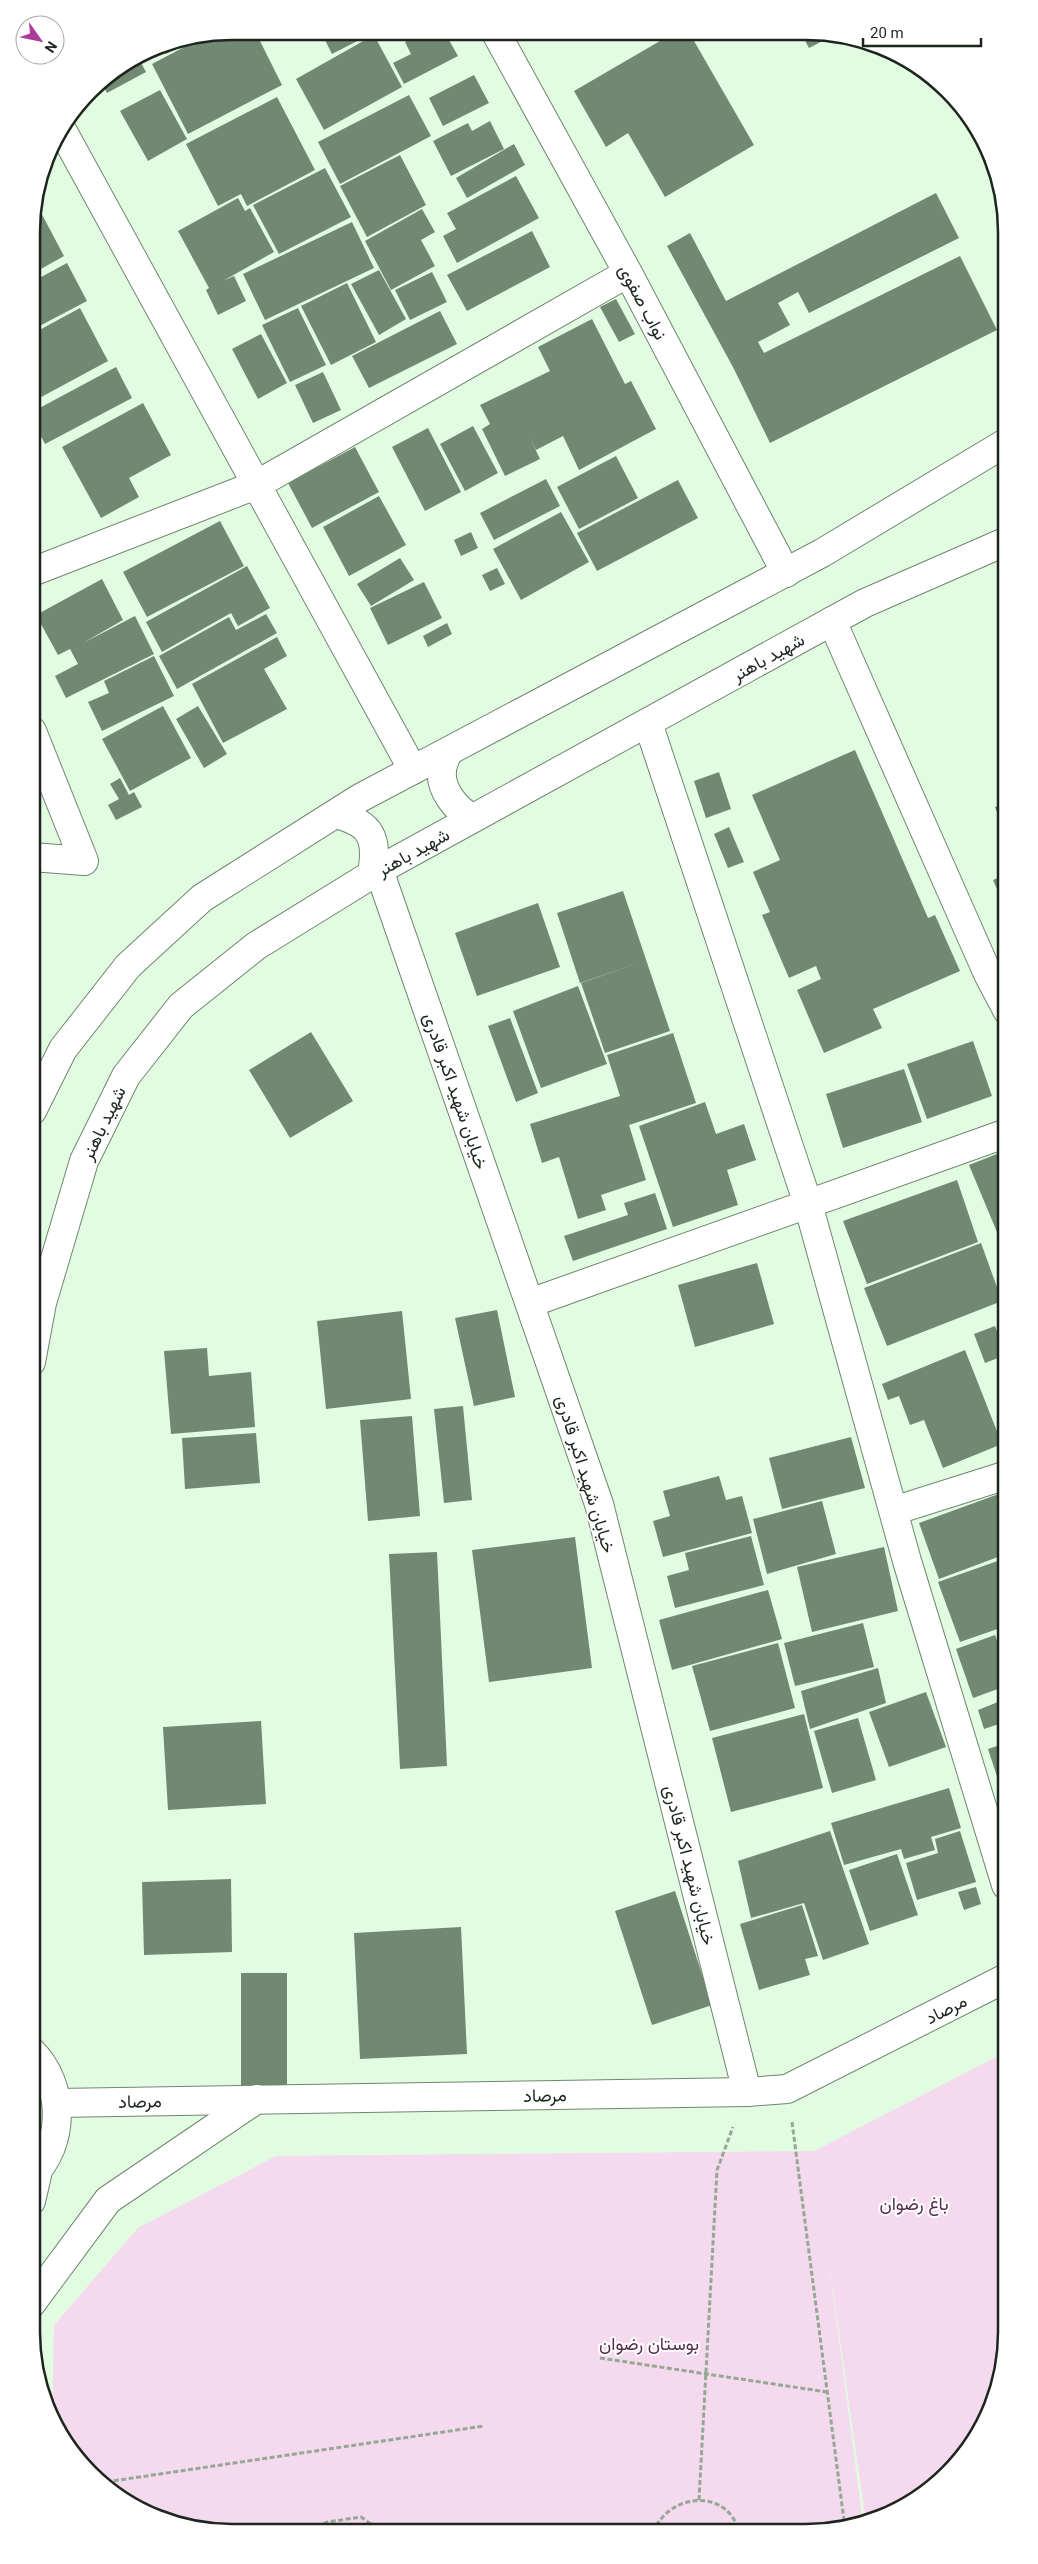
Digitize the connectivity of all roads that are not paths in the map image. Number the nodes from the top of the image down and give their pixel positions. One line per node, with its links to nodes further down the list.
1 (500, 40): 3 (street, نواب صفوی)
2 (66, 137): 5 (street)
3 (628, 273): 5 (street); 8 (street, نواب صفوی)
4 (998, 447): 8 (street)
5 (256, 485): 7 (street); 13 (street)
6 (998, 545): 9 (street, شهید باهنر)
7 (40, 569)
8 (786, 573): 12 (street)
9 (832, 621): 10 (street, شهید باهنر); 18 (street)
10 (648, 723): 15 (street, شهید باهنر); 21 (street)
11 (40, 751): 16 (street)
12 (448, 752): 13 (street); 15 (street)
13 (414, 770): 14 (street)
14 (335, 814): 17 (street); 19 (street)
15 (473, 818): 17 (street, شهید باهنر)
16 (40, 858)
17 (376, 872): 22 (street, خیابان شهید اکبر قادری); 23 (street, شهید باهنر)
18 (998, 993)
19 (40, 1096)
20 (998, 1136): 21 (street)
21 (808, 1204): 22 (street); 25 (street)
22 (530, 1303): 29 (street, خیابان شهید اکبر قادری)
23 (40, 1315)
24 (998, 1478): 25 (street)
25 (893, 1511): 26 (street)
26 (998, 1859)
27 (998, 1982): 29 (street, مرصاد)
28 (40, 2062): 31 (street)
29 (746, 2092): 30 (street, مرصاد)
30 (257, 2100): 31 (street, مرصاد); 33 (street)
31 (57, 2102): 32 (street)
32 (40, 2165)
33 (40, 2292)

